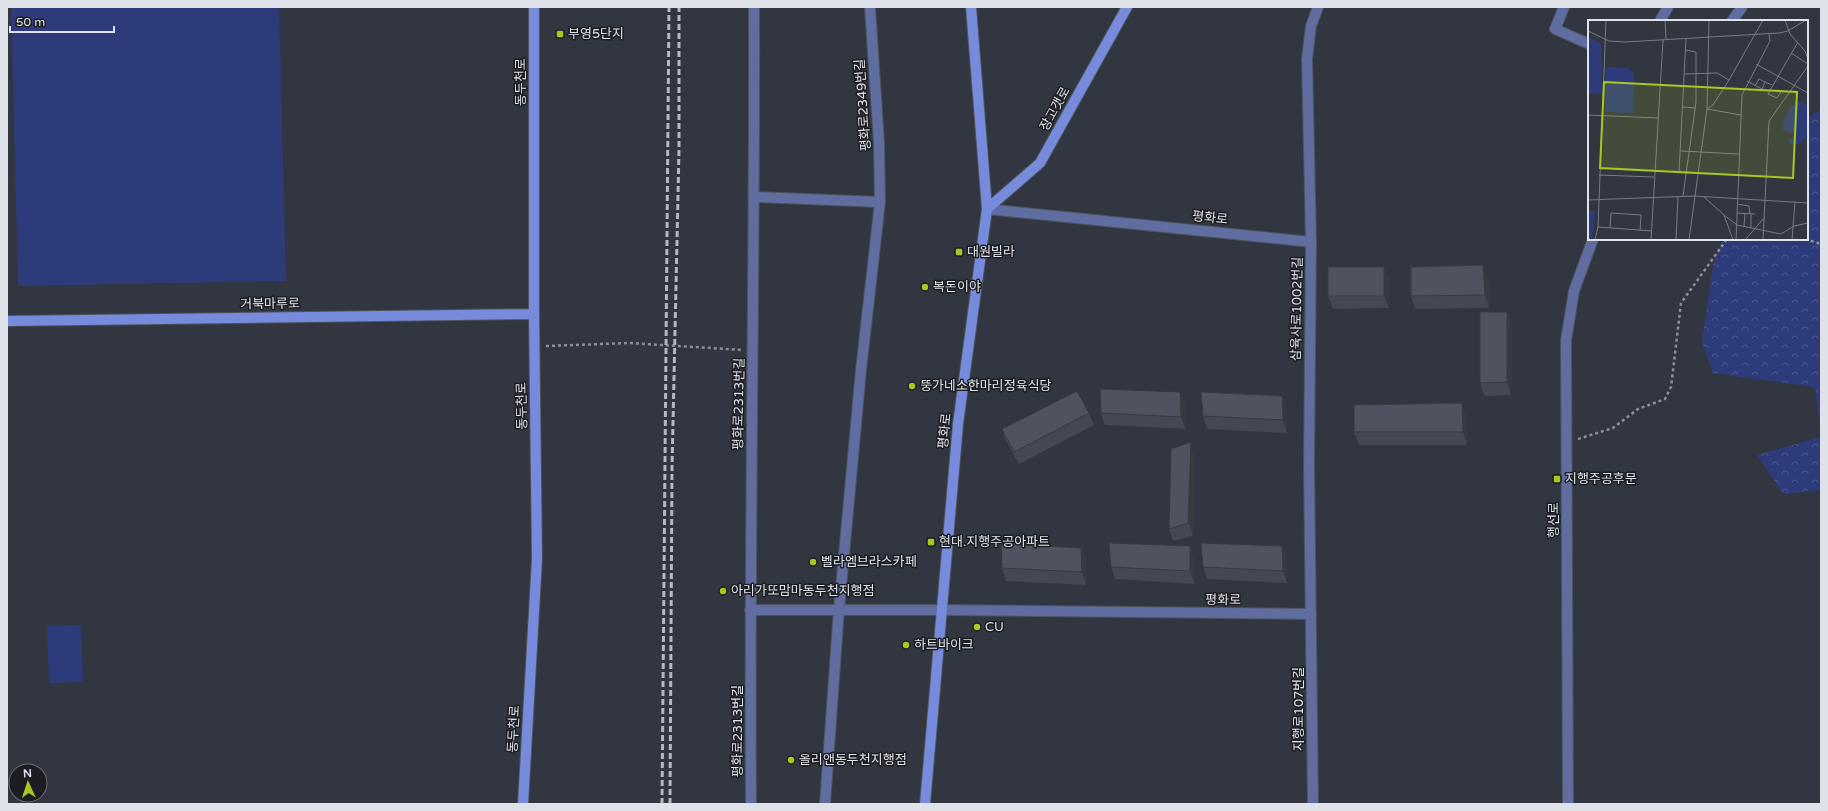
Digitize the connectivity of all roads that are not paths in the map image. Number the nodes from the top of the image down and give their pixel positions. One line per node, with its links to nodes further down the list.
1 (534, 7): 18 (street, 동두천로)
2 (754, 7): 13 (street)
3 (870, 7): 14 (street, 평화로2349번길)
4 (971, 7): 15 (street, 평화로)
5 (1128, 7): 15 (street, 장고갯로)
6 (1318, 7): 17 (street, 삼육사로1002번길)
7 (1564, 7): 12 (street)
8 (1668, 7): 10 (street)
9 (1742, 7): 11 (street)
10 (1661, 20)
11 (1733, 20)
12 (1588, 44)
13 (755, 197): 14 (street); 21 (street, 평화로2313번길)
14 (880, 202): 20 (street)
15 (987, 209): 17 (street, 평화로); 22 (street, 평화로)
16 (1593, 240): 29 (street, 행선로)
17 (1311, 242): 23 (street, 삼육사로1002번길)
18 (534, 314): 19 (street, 거북마루로); 24 (street, 동두천로)
19 (7, 320)
20 (839, 609): 21 (street); 22 (street); 26 (street)
21 (750, 610): 25 (street, 평화로2313번길)
22 (943, 610): 23 (street, 평화로); 27 (street, 평화로)
23 (1311, 614): 28 (street, 지행로107번길)
24 (523, 804)
25 (751, 804)
26 (825, 804)
27 (925, 804)
28 (1313, 804)
29 (1568, 804)

